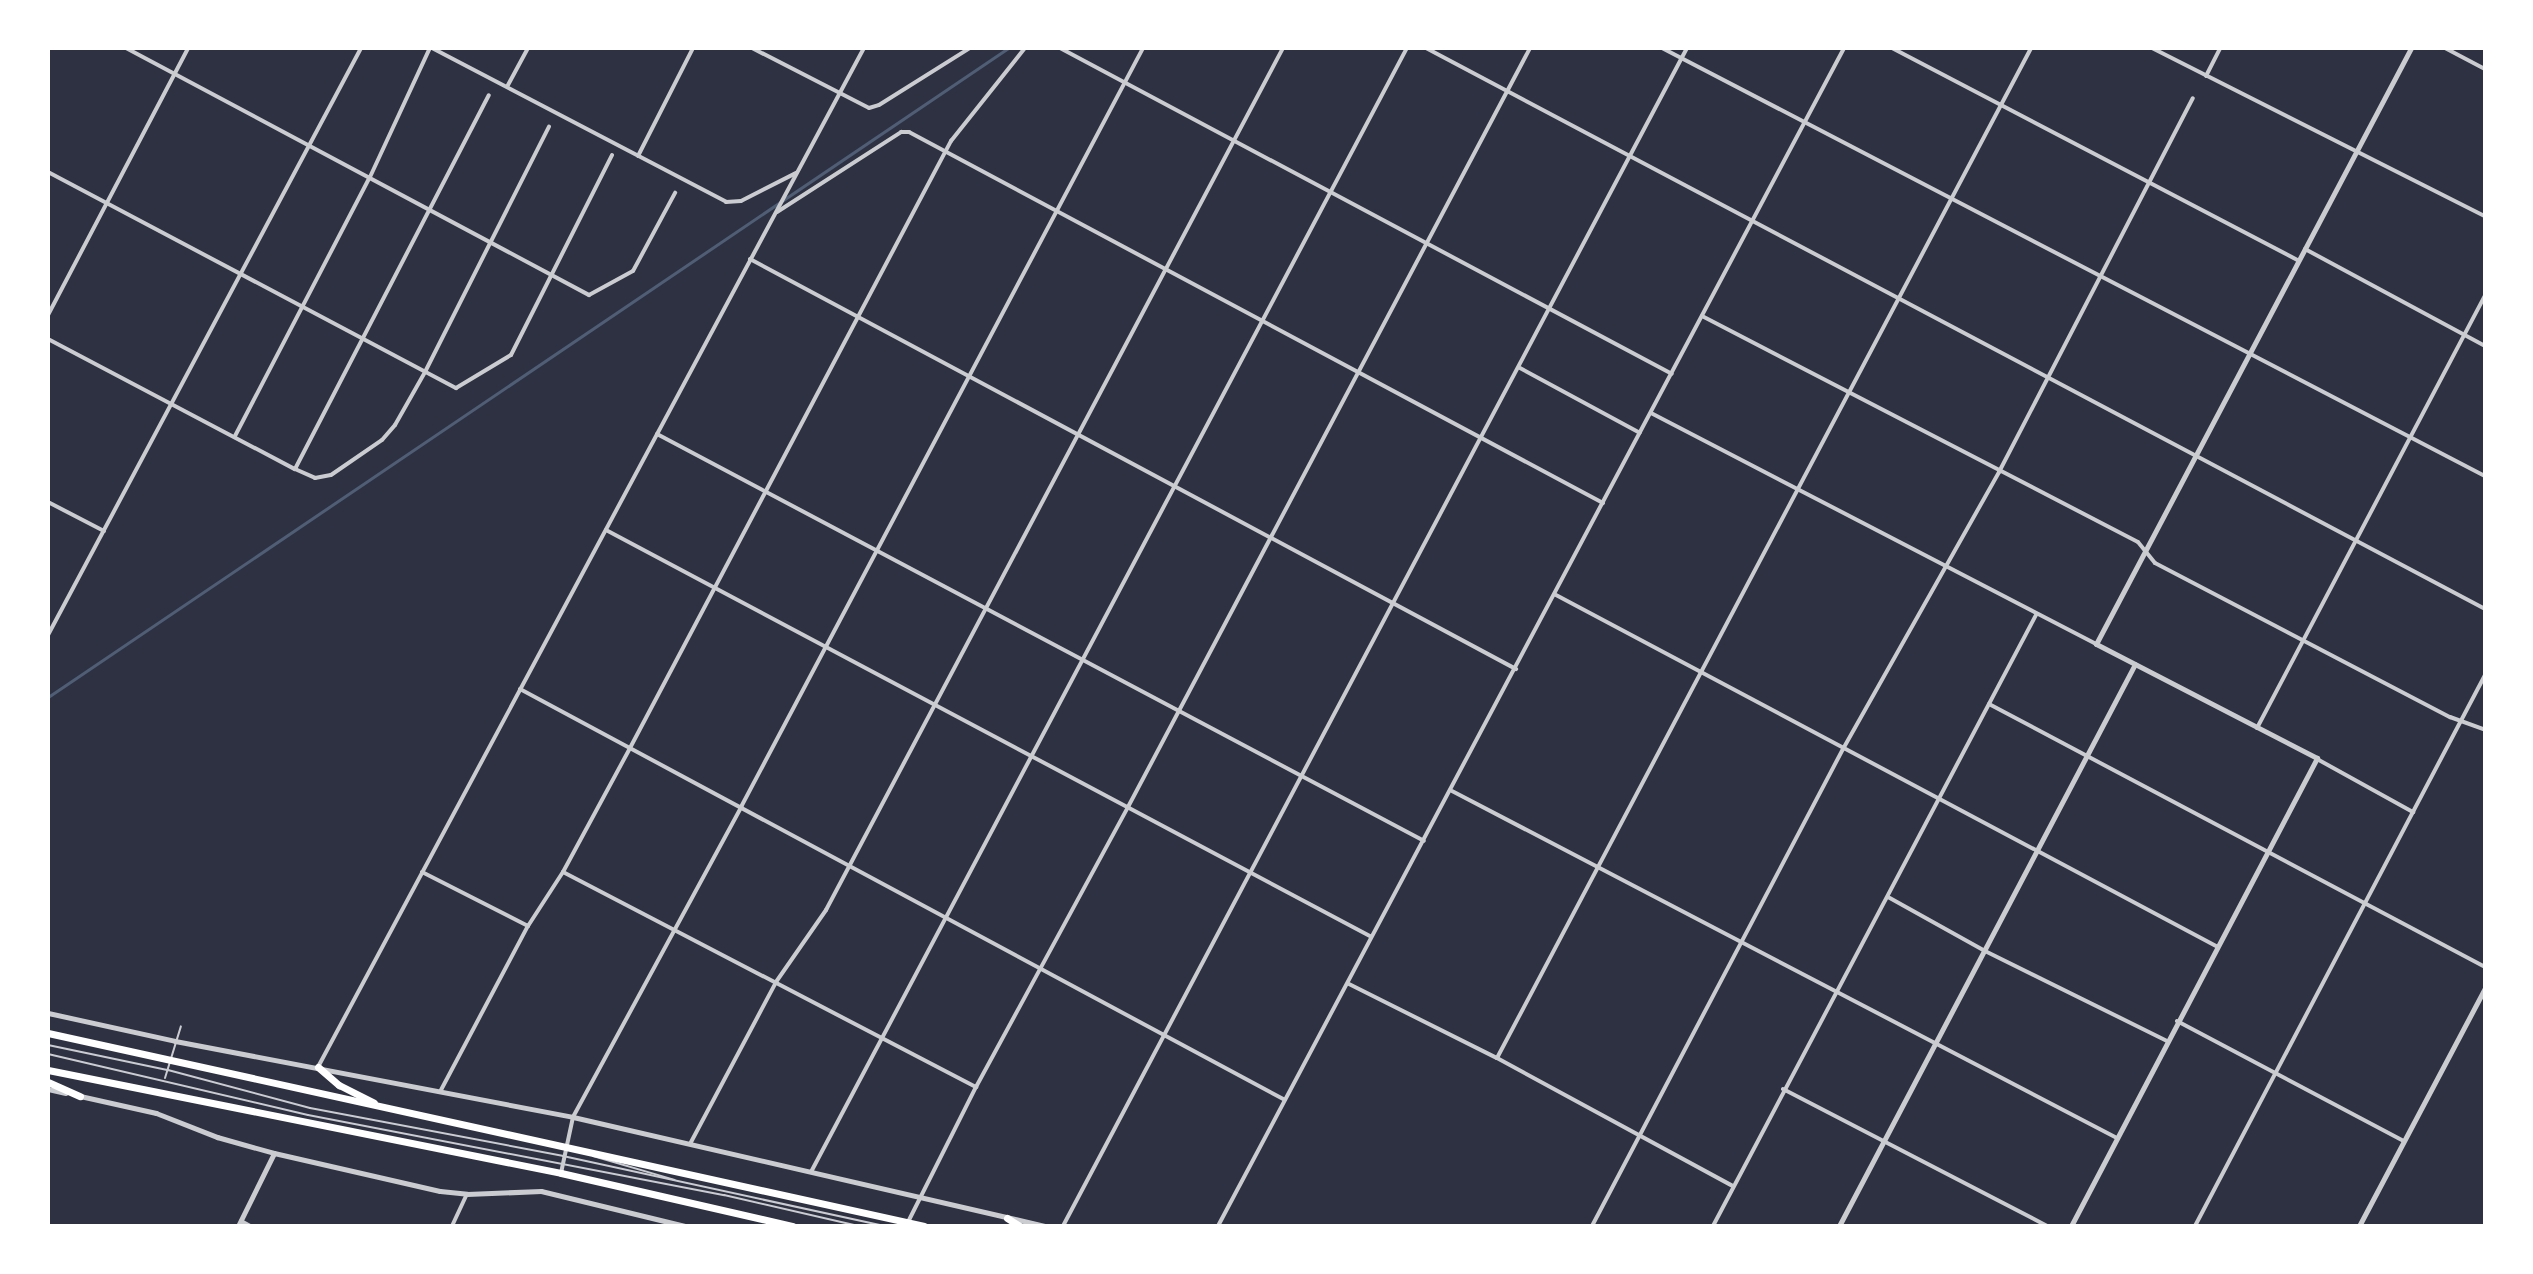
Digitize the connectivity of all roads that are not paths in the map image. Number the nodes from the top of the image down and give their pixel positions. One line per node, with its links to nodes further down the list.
1 (126, 48): 28 (street)
2 (188, 48): 28 (street)
3 (361, 48): 40 (street)
4 (431, 48): 31 (street); 48 (street)
5 (528, 48): 31 (street)
6 (693, 48): 45 (street)
7 (752, 48): 34 (street)
8 (864, 48): 34 (street)
9 (970, 48): 34 (street)
10 (1025, 48): 41 (street)
11 (1060, 48): 30 (street)
12 (1143, 48): 30 (street)
13 (1283, 48): 39 (street)
14 (1407, 48): 51 (street)
15 (1426, 48): 32 (street)
16 (1530, 48): 32 (street)
17 (1662, 48): 26 (street)
18 (1687, 48): 26 (street)
19 (1844, 48): 37 (street)
20 (1892, 48): 36 (street)
21 (2031, 48): 36 (street)
22 (2152, 48): 29 (street)
23 (2220, 48): 29 (street)
24 (2411, 48): 42 (street)
25 (2445, 48): 27 (street)
26 (1682, 58): 37 (street); 44 (street)
27 (2485, 69)
28 (174, 74): 40 (street); 53 (street)
29 (2206, 76): 42 (street)
30 (1124, 83): 39 (street); 55 (street)
31 (508, 86): 45 (street)
32 (1507, 90): 44 (street); 60 (street)
33 (489, 95): 54 (street)
34 (840, 95): 47 (street)
35 (2193, 98): 49 (street)
36 (2001, 106): 49 (street); 52 (street)
37 (1804, 123): 52 (street); 58 (street)
38 (549, 127): 59 (street)
39 (1234, 141): 51 (street); 64 (street)
40 (309, 146): 48 (street); 65 (street)
41 (945, 152): 55 (street); 56 (street); 74 (street)
42 (2356, 152): 57 (street); 61 (street)
43 (612, 155): 66 (street)
44 (1630, 155): 58 (street); 71 (street)
45 (638, 156): 47 (street)
46 (48, 172): 53 (street)
47 (796, 173): 56 (street)
48 (370, 177): 54 (street); 70 (street)
49 (2149, 182): 63 (street); 67 (street)
50 (675, 193): 66 (street)
51 (1330, 193): 60 (street); 75 (street)
52 (1952, 201): 67 (street); 69 (street)
53 (109, 203): 65 (street); 72 (street)
54 (431, 211): 59 (street); 78 (street)
55 (1057, 212): 64 (street); 85 (street)
56 (775, 213): 62 (street)
57 (2485, 216)
58 (1753, 220): 69 (street); 73 (street)
59 (491, 242): 66 (street); 82 (street)
60 (1427, 244): 71 (street); 83 (street)
61 (2305, 249): 63 (street); 76 (street)
62 (750, 259): 74 (street); 91 (street)
63 (2299, 261): 80 (street)
64 (1167, 269): 75 (street); 92 (street)
65 (240, 273): 70 (street); 88 (street)
66 (552, 275): 82 (street)
67 (2101, 278): 80 (street); 86 (street)
68 (2485, 295): 76 (street)
69 (1900, 297): 86 (street); 87 (street)
70 (303, 307): 78 (street); 93 (street)
71 (1550, 311): 81 (street); 84 (street)
72 (48, 315)
73 (1702, 316): 84 (street); 87 (street)
74 (859, 318): 85 (street); 101 (street)
75 (1262, 320): 83 (street); 100 (street)
76 (2464, 335): 79 (street); 94 (street)
77 (48, 339): 88 (street)
78 (364, 340): 82 (street); 97 (street)
79 (2485, 346)
80 (2250, 356): 94 (street); 96 (street)
81 (1520, 368): 90 (street); 95 (street)
82 (425, 372): 97 (street)
83 (1357, 373): 95 (street); 107 (street)
84 (1672, 374): 89 (street)
85 (968, 376): 92 (street); 109 (street)
86 (2050, 376): 96 (street); 98 (street)
87 (1849, 393): 98 (street); 102 (street)
88 (171, 404): 93 (street); 106 (street)
89 (1651, 413): 90 (street); 102 (street)
90 (1640, 433): 104 (street)
91 (657, 434): 101 (street); 105 (street)
92 (1078, 434): 100 (street); 115 (street)
93 (235, 436): 97 (street)
94 (2409, 437): 99 (street); 108 (street)
95 (1480, 440): 104 (street); 114 (street)
96 (2197, 457): 108 (street); 110 (street)
97 (295, 469)
98 (1999, 472): 110 (street); 111 (street)
99 (2485, 476)
100 (1174, 486): 107 (street); 122 (street)
101 (768, 491): 109 (street); 112 (street)
102 (1798, 491): 111 (street); 125 (street)
103 (48, 502): 106 (street)
104 (1603, 503): 113 (street)
105 (606, 530): 112 (street); 127 (street)
106 (104, 531): 118 (street)
107 (1270, 538): 114 (street); 130 (street)
108 (2355, 542): 116 (street); 119 (street)
109 (876, 550): 115 (street); 121 (street)
110 (2146, 553): 119 (street); 120 (street)
111 (1946, 568): 117 (street); 135 (street)
112 (716, 588): 121 (street); 134 (street)
113 (1556, 595): 124 (street); 125 (street)
114 (1394, 604): 124 (street); 139 (street)
115 (986, 608): 122 (street); 129 (street)
116 (2485, 609)
117 (2036, 615): 120 (street); 128 (street)
118 (48, 635)
119 (2304, 640): 131 (street); 132 (street)
120 (2096, 644): 123 (street)
121 (826, 646): 129 (street); 142 (street)
122 (1082, 659): 130 (street); 136 (street)
123 (2135, 664): 132 (street); 137 (street)
124 (1516, 669): 140 (street)
125 (1702, 674): 135 (street); 149 (street)
126 (2485, 675): 131 (street)
127 (520, 689): 134 (street); 150 (street)
128 (1989, 704): 137 (street); 141 (street)
129 (935, 706): 136 (street); 148 (street)
130 (1177, 711): 139 (street); 143 (street)
131 (2462, 720): 133 (street); 144 (street)
132 (2257, 728): 138 (street)
133 (2485, 730)
134 (630, 748): 142 (street); 151 (street)
135 (1843, 749): 141 (street); 159 (street)
136 (1032, 755): 143 (street); 155 (street)
137 (2086, 757): 146 (street); 147 (street)
138 (2317, 758): 144 (street); 146 (street)
139 (1303, 776): 145 (street); 152 (street)
140 (1452, 791): 145 (street); 149 (street)
141 (1939, 799): 147 (street); 153 (street)
142 (741, 807): 148 (street); 157 (street)
143 (1128, 807): 152 (street); 163 (street)
144 (2413, 812): 154 (street)
145 (1424, 841): 158 (street)
146 (2269, 851): 154 (street); 160 (street)
147 (2035, 852): 160 (street); 161 (street)
148 (850, 866): 155 (street); 164 (street)
149 (1599, 867): 159 (street); 179 (street)
150 (422, 872): 156 (street); 181 (street)
151 (563, 872): 156 (street); 157 (street)
152 (1252, 874): 158 (street); 172 (street)
153 (1888, 897): 161 (street); 167 (street)
154 (2365, 903): 162 (street); 184 (street)
155 (947, 917): 163 (street); 173 (street)
156 (528, 926): 190 (street)
157 (673, 929): 164 (street); 194 (street)
158 (1371, 937): 165 (street)
159 (1739, 942): 167 (street); 195 (street)
160 (2216, 946): 169 (street)
161 (1985, 951): 175 (street); 177 (street)
162 (2485, 967)
163 (1040, 969): 172 (street); 187 (street)
164 (776, 982): 173 (street); 199 (street)
165 (1349, 984): 179 (street); 192 (street)
166 (2485, 988): 197 (street)
167 (1835, 992): 177 (street); 189 (street)
168 (48, 1013): 174 (street)
169 (2177, 1021): 175 (street); 184 (street)
170 (181, 1026): 174 (lane)
171 (48, 1033): 180 (highway)
172 (1166, 1034): 192 (street); 222 (street)
173 (881, 1040): 187 (street); 203 (street)
174 (175, 1041): 180 (lane); 181 (street)
175 (2167, 1041): 196 (street)
176 (48, 1045): 183 (lane)
177 (1934, 1045): 196 (street); 198 (street)
178 (48, 1054): 185 (lane)
179 (1497, 1058): 195 (street)
180 (172, 1060): 183 (lane); 193 (highway)
181 (318, 1067): 190 (street); 193 (highway)
182 (48, 1070): 202 (highway)
183 (168, 1070): 185 (lane); 200 (lane)
184 (2275, 1074): 197 (street); 229 (street)
185 (165, 1079): 202 (lane)
186 (48, 1082): 191 (highway)
187 (976, 1087): 207 (street)
188 (48, 1089): 191 (street)
189 (1783, 1089): 198 (street); 205 (street)
190 (441, 1090): 194 (street)
191 (80, 1096): 201 (street)
192 (1285, 1100): 223 (street)
193 (383, 1108): 200 (highway)
194 (573, 1117): 199 (street); 200 (street)
195 (1640, 1137): 205 (street); 224 (street)
196 (2117, 1138): 228 (street)
197 (2404, 1141): 230 (street)
198 (1881, 1142): 226 (street); 227 (street)
199 (690, 1144): 203 (street)
200 (563, 1152): 202 (street); 204 (lane); 204 (lane); 211 (highway)
201 (274, 1153): 206 (street); 210 (street)
202 (561, 1169): 208 (highway); 217 (lane)
203 (811, 1172): 207 (street)
204 (688, 1183): 218 (lane)
205 (1733, 1187): 225 (street)
206 (467, 1194): 213 (street); 214 (street)
207 (920, 1199): 209 (street); 211 (street)
208 (744, 1215): 215 (highway); 216 (highway)
209 (1007, 1218): 220 (highway); 221 (street)
210 (239, 1224): 212 (street)
211 (907, 1224): 219 (highway)
212 (250, 1226)
213 (452, 1226)
214 (685, 1226)
215 (767, 1226)
216 (793, 1226)
217 (858, 1226)
218 (884, 1226)
219 (924, 1226)
220 (1020, 1226)
221 (1046, 1226)
222 (1063, 1226)
223 (1218, 1226)
224 (1592, 1226)
225 (1713, 1226)
226 (1839, 1226)
227 (2047, 1226)
228 (2071, 1226)
229 (2195, 1226)
230 (2359, 1226)

